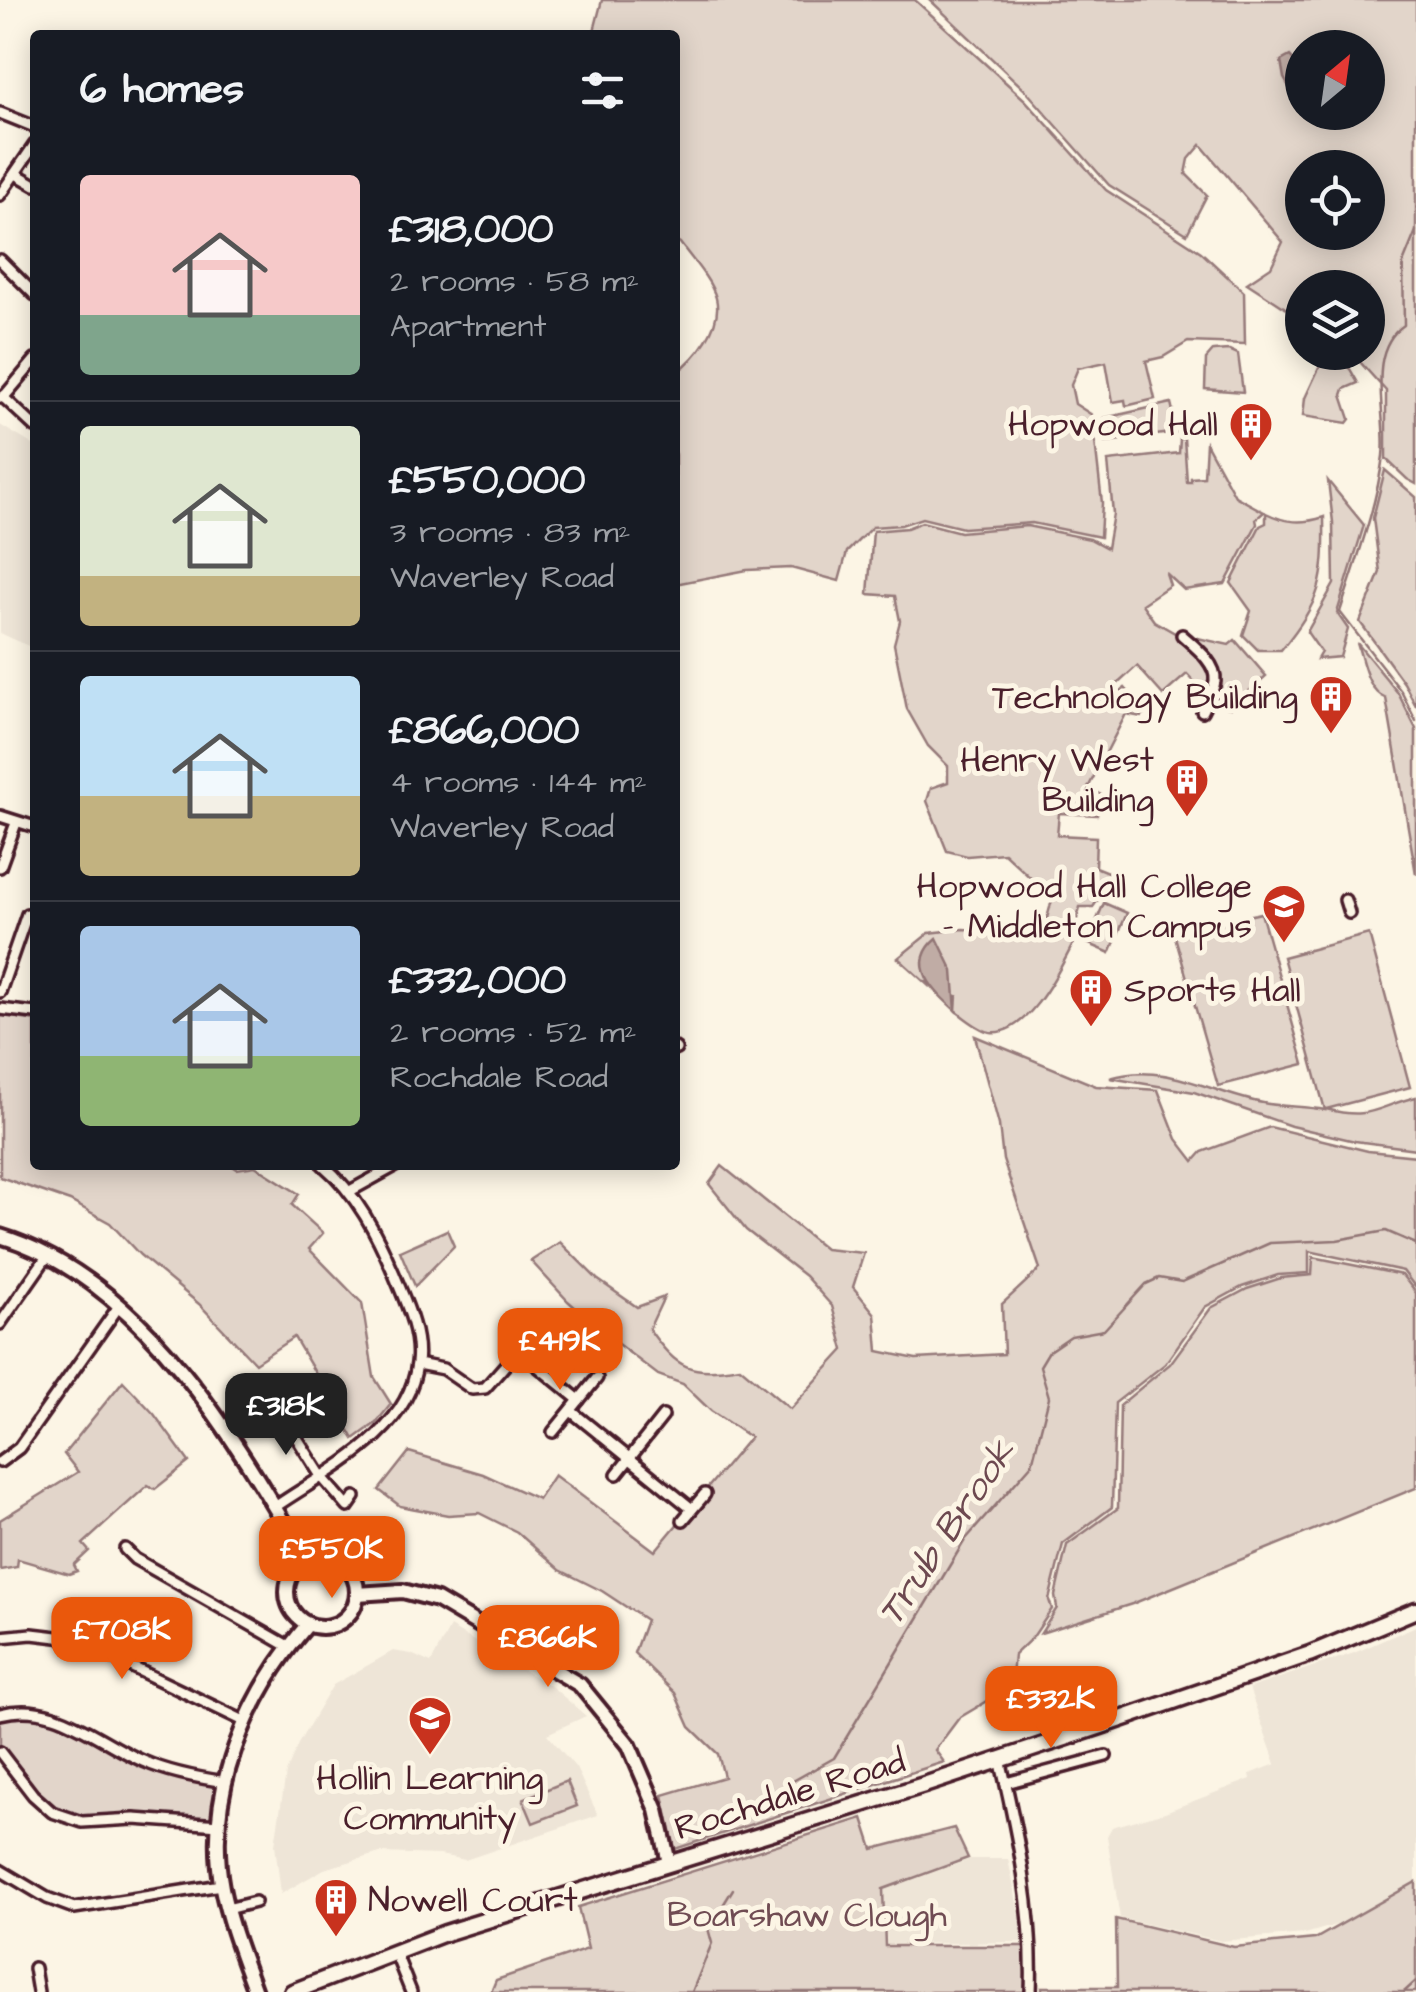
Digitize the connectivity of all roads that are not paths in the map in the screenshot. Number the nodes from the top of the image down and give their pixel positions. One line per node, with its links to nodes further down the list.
1 (0, 113): 2 (street)
2 (30, 124)
3 (30, 152): 4 (street)
4 (16, 174): 5 (street); 6 (street)
5 (30, 182)
6 (0, 195)
7 (0, 260): 8 (street)
8 (30, 290)
9 (30, 365): 10 (street)
10 (2, 396): 11 (street)
11 (30, 423)
12 (1182, 634): 13 (street)
13 (1202, 711)
14 (0, 816): 15 (street)
15 (16, 824): 16 (street); 17 (street)
16 (30, 826)
17 (0, 867)
18 (1345, 900): 20 (street)
19 (15, 911): 21 (street)
20 (1349, 913)
21 (30, 916)
22 (30, 918): 23 (street)
23 (0, 992)
24 (0, 1010): 25 (street)
25 (30, 1013)
26 (328, 1170): 28 (street)
27 (388, 1170): 28 (street)
28 (350, 1191): 35 (street)
29 (0, 1236): 30 (street)
30 (48, 1255): 31 (street); 33 (street)
31 (119, 1306): 43 (street); 48 (street)
32 (543, 1322): 34 (street)
33 (0, 1324)
34 (519, 1351): 35 (street); 37 (street)
35 (418, 1364): 45 (street)
36 (597, 1378): 37 (street)
37 (579, 1400): 38 (street)
38 (571, 1410): 41 (street); 42 (street)
39 (663, 1416): 42 (street)
40 (284, 1419): 45 (street)
41 (553, 1432)
42 (629, 1458): 44 (street); 49 (street)
43 (0, 1462)
44 (617, 1474)
45 (320, 1476): 47 (street); 48 (street)
46 (705, 1494): 49 (street)
47 (354, 1497)
48 (275, 1507): 52 (street)
49 (692, 1509): 50 (street)
50 (683, 1520)
51 (125, 1549): 57 (street)
52 (306, 1561): 53 (street); 55 (street)
53 (357, 1594): 55 (street); 66 (street)
54 (1416, 1610): 62 (main road, Rochdale Road)
55 (308, 1624): 57 (street)
56 (0, 1637): 59 (street)
57 (288, 1646): 59 (street)
58 (0, 1714): 63 (street)
59 (244, 1721): 63 (street)
60 (0, 1752): 65 (street)
61 (1106, 1756): 64 (street)
62 (1000, 1759): 64 (street); 66 (main road, Rochdale Road)
63 (226, 1782): 65 (street)
64 (1006, 1783): 77 (street)
65 (220, 1826): 68 (street)
66 (669, 1862): 71 (main road, Rochdale Road)
67 (0, 1870): 68 (street)
68 (221, 1885): 70 (street)
69 (255, 1902): 70 (street)
70 (227, 1909): 74 (street)
71 (395, 1952): 75 (main road, Rochdale Road); 76 (street)
72 (34, 1968): 73 (street)
73 (38, 1992)
74 (255, 1992)
75 (292, 1992)
76 (411, 1992)
77 (1030, 1992)

